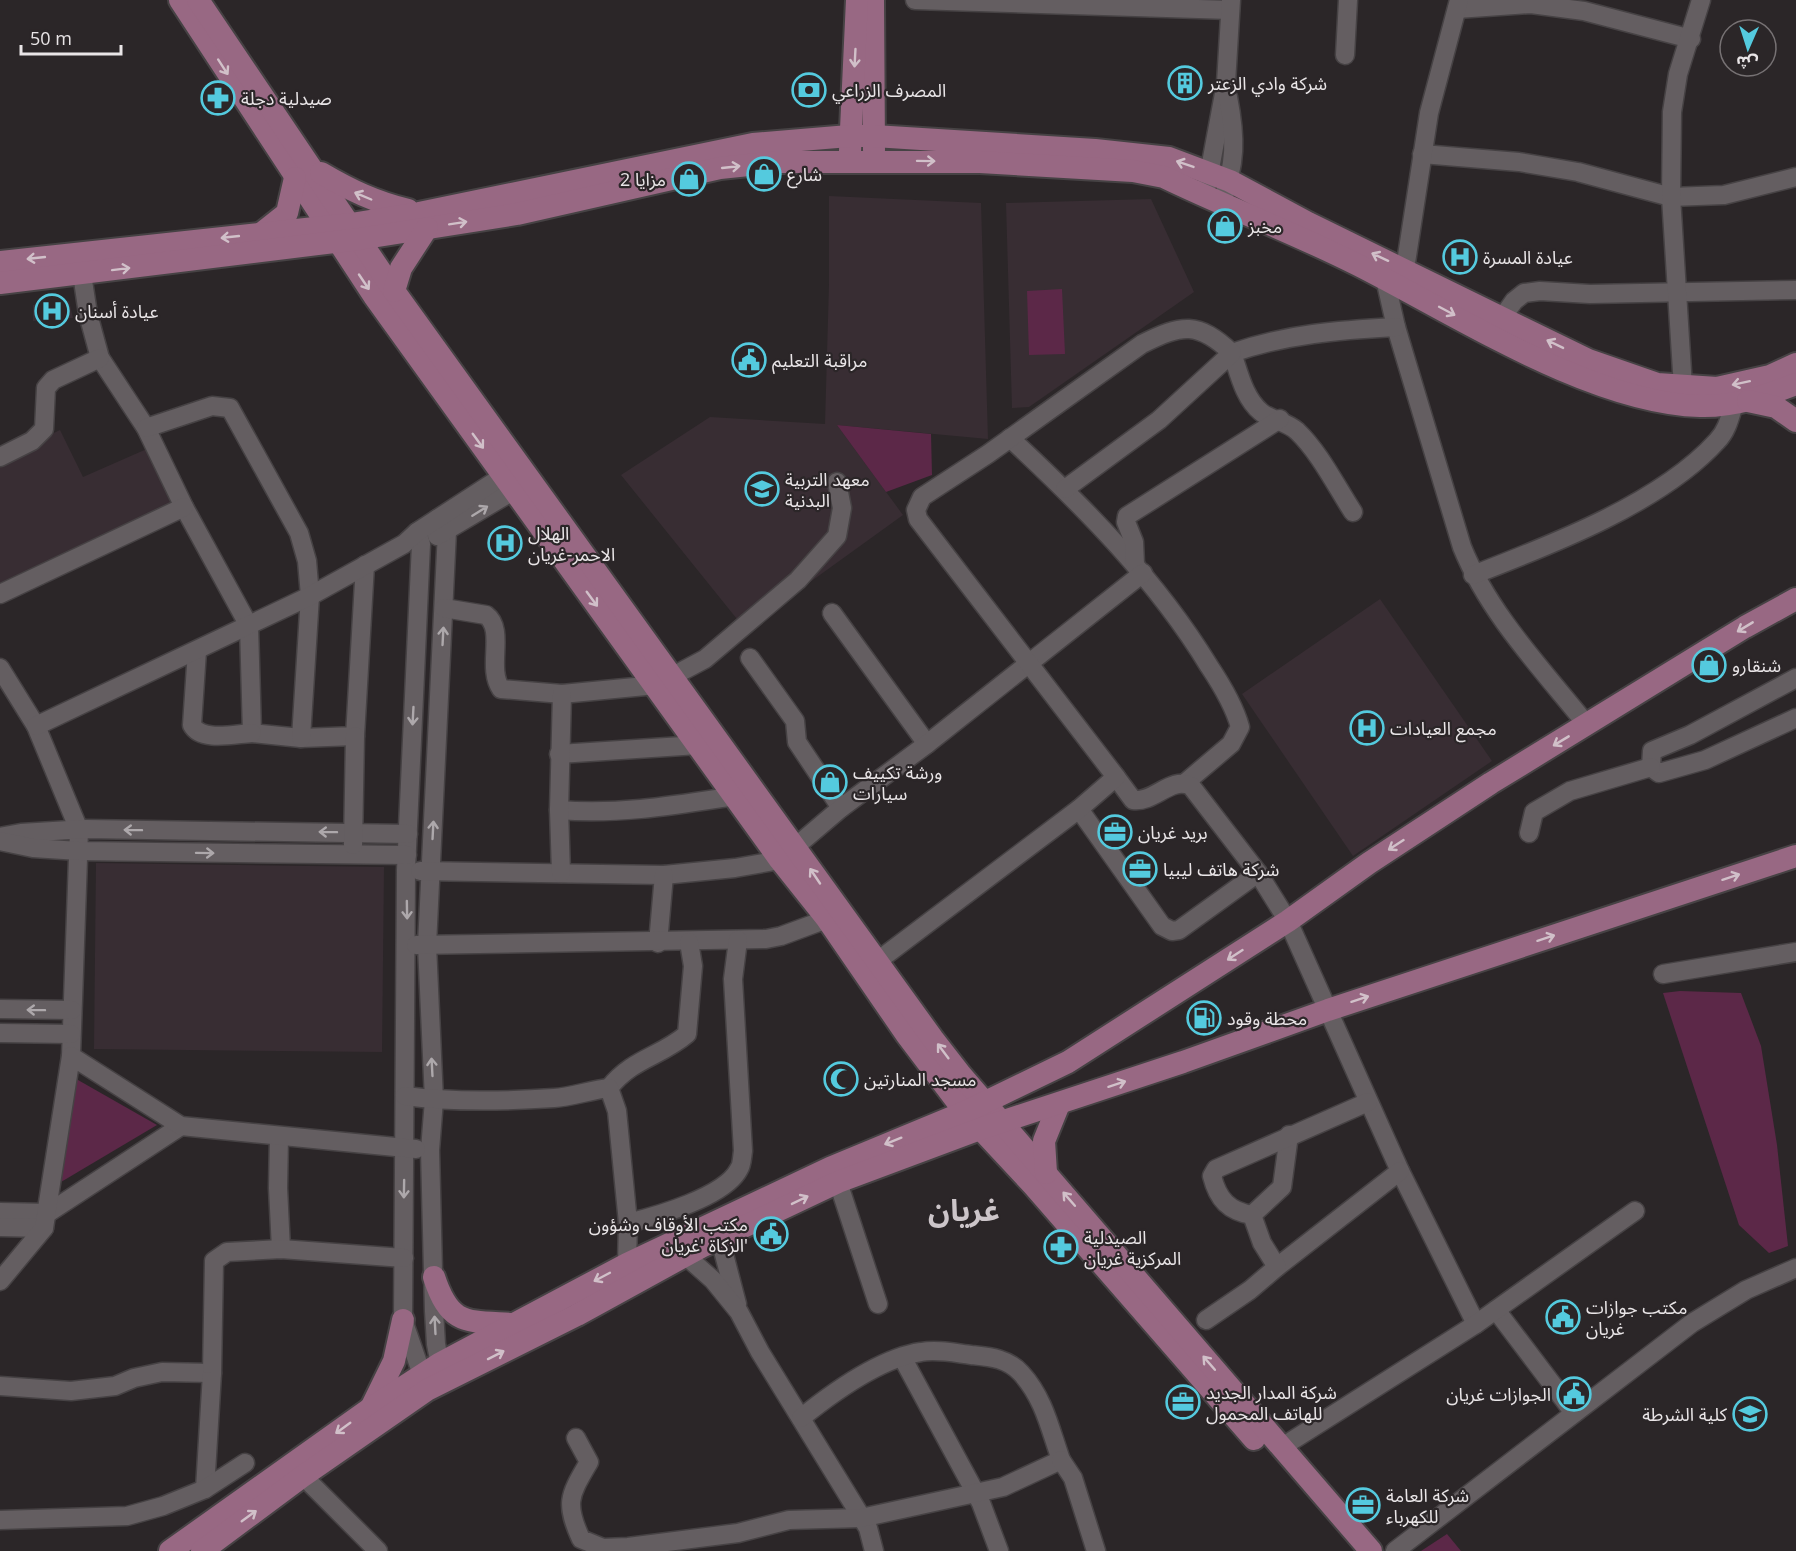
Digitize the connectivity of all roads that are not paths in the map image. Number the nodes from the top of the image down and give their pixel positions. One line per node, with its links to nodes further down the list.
1 (180, 0): 17 (main road, one-way to 17)
2 (198, 0): 17 (main road)
3 (857, 0): 12 (main road, one-way to 12)
4 (873, 0): 13 (main road)
5 (915, 0): 9 (street)
6 (1348, 0): 11 (street)
7 (1701, 0): 10 (street)
8 (1458, 4): 10 (street); 14 (street)
9 (1230, 5): 18 (street)
10 (1691, 39): 21 (street)
11 (1345, 55)
12 (849, 136): 13 (main road); 15 (main road); 20 (main road)
13 (874, 136): 16 (main road); 18 (main road, one-way to 13)
14 (1422, 154): 21 (street); 28 (street)
15 (850, 160): 16 (main road); 20 (main road, one-way to 15)
16 (873, 160): 22 (main road, one-way to 22)
17 (304, 173): 23 (main road, one-way to 17); 24 (main road); 25 (main road)
18 (1220, 177): 22 (street); 28 (main road, one-way to 18)
19 (1796, 177): 21 (street)
20 (630, 180): 23 (main road)
21 (1671, 197): 32 (street)
22 (1212, 200): 28 (main road)
23 (423, 221): 25 (main road); 31 (main road)
24 (262, 233): 25 (main road); 26 (main road, one-way to 26)
25 (343, 233): 27 (main road, one-way to 25); 31 (main road); 46 (main road, one-way to 46)
26 (0, 262)
27 (82, 274): 29 (main road); 36 (street)
28 (1395, 274): 33 (main road); 34 (street); 39 (main road, one-way to 39)
29 (0, 282)
30 (1796, 290): 32 (street)
31 (394, 291): 66 (main road)
32 (1677, 291): 33 (street); 38 (street)
33 (1502, 318): 38 (main road, one-way to 33)
34 (1396, 327): 35 (street); 54 (street)
35 (1232, 353): 40 (street); 43 (street); 47 (street)
36 (100, 358): 42 (street); 44 (street)
37 (1792, 382): 38 (main road, one-way to 38); 39 (main road)
38 (1683, 387)
39 (1741, 402): 41 (main road); 54 (street)
40 (1280, 419): 49 (street); 53 (street)
41 (1796, 421)
42 (146, 428): 48 (street); 56 (street)
43 (1010, 438): 47 (street); 63 (street)
44 (0, 457)
45 (837, 482): 66 (street)
46 (508, 484): 50 (street); 66 (main road, one-way to 66)
47 (1065, 489): 53 (street)
48 (184, 507): 55 (street); 60 (street)
49 (1353, 512)
50 (442, 525): 51 (street); 58 (street)
51 (414, 540): 52 (street); 87 (street, one-way to 87)
52 (365, 565): 56 (street); 72 (street)
53 (1139, 569): 63 (street); 79 (street)
54 (1473, 575): 69 (street)
55 (0, 594)
56 (310, 596): 60 (street); 73 (street)
57 (1796, 599): 69 (main road, one-way to 69)
58 (444, 608): 67 (street); 94 (street, one-way to 58)
59 (832, 613): 74 (street)
60 (249, 626): 61 (street); 71 (street)
61 (196, 651): 70 (street); 71 (street)
62 (750, 658): 81 (street)
63 (1026, 663): 74 (street); 78 (street)
64 (0, 668): 70 (street)
65 (1796, 678): 77 (street)
66 (664, 681): 67 (street); 75 (main road); 90 (main road)
67 (562, 694): 76 (street)
68 (1796, 718): 77 (street)
69 (1587, 725): 98 (main road, one-way to 98)
70 (36, 726): 84 (street)
71 (252, 733): 73 (street)
72 (355, 736): 73 (street); 85 (street)
73 (302, 738)
74 (927, 744): 81 (street)
75 (698, 745): 76 (street); 80 (main road)
76 (559, 754): 83 (street)
77 (1651, 767): 86 (street)
78 (1116, 777): 79 (street); 82 (street)
79 (1185, 783): 96 (street)
80 (735, 796): 83 (street); 90 (main road)
81 (841, 808): 90 (street)
82 (1079, 808): 96 (street); 106 (street)
83 (559, 810): 95 (street)
84 (79, 830): 85 (street, one-way to 84); 88 (street); 89 (street)
85 (354, 833): 87 (street); 91 (street)
86 (1529, 833)
87 (408, 834): 93 (street)
88 (0, 839): 89 (street)
89 (79, 851): 91 (street, one-way to 91); 109 (street)
90 (788, 853): 97 (street); 99 (main road)
91 (352, 854): 93 (street)
92 (1796, 856): 110 (main road, one-way to 92)
93 (406, 862): 94 (street); 103 (street, one-way to 103)
94 (430, 872): 95 (street); 104 (street)
95 (561, 873): 97 (street)
96 (1258, 873): 98 (street)
97 (664, 875): 102 (street)
98 (1288, 921): 110 (street); 114 (main road, one-way to 114)
99 (838, 926): 100 (street); 106 (main road); 115 (main road)
100 (738, 940): 101 (street); 139 (street)
101 (689, 942): 102 (street); 116 (street)
102 (658, 943): 104 (street)
103 (406, 945): 104 (street); 118 (street)
104 (427, 945): 119 (street, one-way to 104)
105 (1796, 952): 107 (street)
106 (879, 960): 120 (main road, one-way to 106)
107 (1663, 974)
108 (0, 1010): 109 (street, one-way to 108)
109 (72, 1010): 112 (street)
110 (1328, 1010): 117 (main road, one-way to 110); 121 (street)
111 (0, 1033): 112 (street)
112 (71, 1034): 113 (street)
113 (71, 1056): 125 (street); 138 (street)
114 (1068, 1062): 117 (main road); 120 (main road)
115 (941, 1079): 123 (main road); 126 (main road)
116 (609, 1088): 119 (street); 139 (street)
117 (1081, 1095): 122 (main road)
118 (405, 1096): 119 (street); 130 (street)
119 (434, 1100): 131 (street)
120 (985, 1102): 123 (main road); 124 (main road)
121 (1368, 1102): 128 (street); 132 (street)
122 (1059, 1104): 124 (main road); 133 (main road)
123 (964, 1112): 126 (main road); 127 (main road)
124 (1002, 1122): 127 (main road); 133 (main road)
125 (181, 1126): 129 (street); 138 (street)
126 (931, 1126): 145 (main road, one-way to 145)
127 (980, 1129): 134 (main road); 179 (main road)
128 (1289, 1135): 137 (street); 137 (street)
129 (279, 1137): 130 (street); 142 (street)
130 (405, 1148): 131 (street); 144 (street, one-way to 144)
131 (430, 1150): 148 (street)
132 (1400, 1171): 146 (street); 156 (street)
133 (1046, 1173): 165 (main road, one-way to 133)
134 (838, 1182): 141 (main road, one-way to 134); 150 (street)
135 (1635, 1211): 151 (street)
136 (0, 1212): 138 (street)
137 (1252, 1215): 146 (street)
138 (46, 1220): 140 (street); 149 (street)
139 (628, 1223): 145 (street)
140 (0, 1227)
141 (720, 1239): 143 (main road); 152 (street)
142 (281, 1249): 144 (street); 158 (street)
143 (686, 1256): 152 (street); 159 (main road, one-way to 143)
144 (404, 1258): 153 (street)
145 (627, 1264): 155 (main road, one-way to 155)
146 (1277, 1267): 154 (street)
147 (1796, 1268): 162 (street)
148 (434, 1277): 155 (main road); 159 (street, one-way to 148)
149 (0, 1281)
150 (878, 1304)
151 (1496, 1310): 156 (street); 162 (street)
152 (739, 1312): 163 (street)
153 (403, 1320): 159 (street); 161 (main road)
154 (1206, 1320)
155 (515, 1324): 159 (main road)
156 (1476, 1324): 165 (street)
157 (902, 1358): 163 (street); 166 (street); 170 (street)
158 (212, 1373): 160 (street); 169 (street)
159 (433, 1378): 161 (main road); 168 (main road)
160 (0, 1386)
161 (371, 1408): 173 (main road, one-way to 173)
162 (1574, 1413): 181 (street)
163 (801, 1418): 171 (street)
164 (576, 1437): 171 (street)
165 (1282, 1448): 180 (main road)
166 (1061, 1460): 170 (street); 178 (street)
167 (244, 1463): 169 (street)
168 (303, 1476): 174 (main road, one-way to 168); 175 (street)
169 (205, 1489): 172 (street)
170 (974, 1491): 171 (street); 177 (street)
171 (861, 1518): 176 (street)
172 (0, 1520)
173 (170, 1551)
174 (202, 1551)
175 (378, 1551)
176 (874, 1551)
177 (999, 1551)
178 (1096, 1551)
179 (1351, 1551)
180 (1371, 1551)
181 (1395, 1551)

